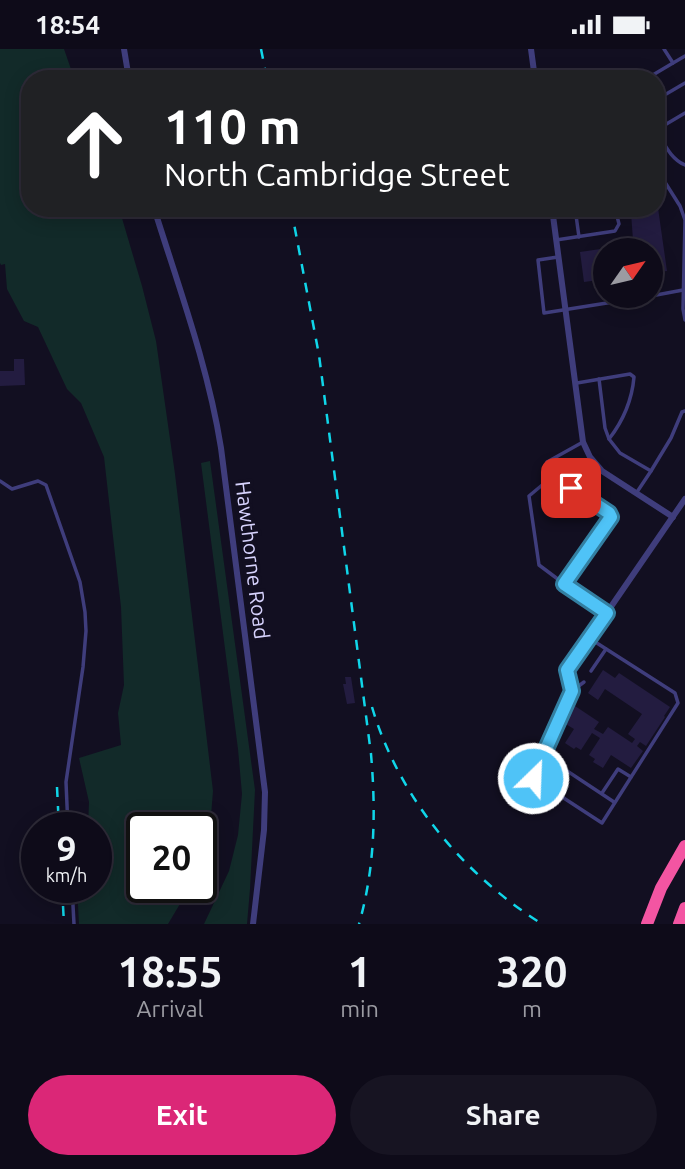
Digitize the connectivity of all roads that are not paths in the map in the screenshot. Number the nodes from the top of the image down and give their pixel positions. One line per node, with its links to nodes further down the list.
1 (124, 49): 6 (street)
2 (531, 49): 7 (street)
3 (664, 49): 5 (lane)
4 (685, 55): 5 (lane)
5 (673, 63): 8 (lane)
6 (128, 70)
7 (534, 70)
8 (661, 70)
9 (685, 83): 10 (lane)
10 (665, 95)
11 (685, 113): 12 (lane)
12 (665, 123)
13 (665, 146): 14 (lane)
14 (685, 165)
15 (665, 182): 23 (lane)
16 (158, 217): 56 (street, Hawthorne Road)
17 (553, 217): 21 (street)
18 (576, 217): 20 (lane)
19 (617, 217): 20 (lane)
20 (579, 237): 21 (lane)
21 (556, 240): 22 (street)
22 (558, 257): 26 (street); 26 (lane)
23 (683, 290): 24 (lane); 27 (lane)
24 (663, 294)
25 (593, 305): 26 (lane)
26 (565, 310): 29 (street)
27 (685, 320)
28 (599, 379): 29 (lane); 31 (lane); 31 (lane)
29 (575, 383): 32 (street)
30 (685, 411): 33 (lane)
31 (609, 439): 33 (lane)
32 (583, 442): 34 (lane); 36 (street)
33 (651, 471): 36 (lane)
34 (553, 476): 39 (lane); 39 (lane)
35 (0, 481): 51 (lane)
36 (636, 494): 38 (street)
37 (685, 499): 38 (street)
38 (673, 517): 40 (street)
39 (564, 584): 40 (lane)
40 (607, 613): 41 (street)
41 (589, 638): 42 (lane); 43 (street)
42 (606, 649): 44 (lane); 48 (lane)
43 (573, 662): 46 (lane)
44 (591, 671)
45 (584, 682): 46 (lane)
46 (572, 691): 47 (lane)
47 (543, 755): 49 (lane); 50 (lane)
48 (631, 777): 49 (lane); 50 (lane)
49 (602, 794): 50 (lane)
50 (615, 802)
51 (67, 812)
52 (685, 846): 57 (highway)
53 (73, 903): 55 (lane)
54 (684, 910): 58 (highway)
55 (74, 924)
56 (253, 924)
57 (647, 924)
58 (678, 924)

